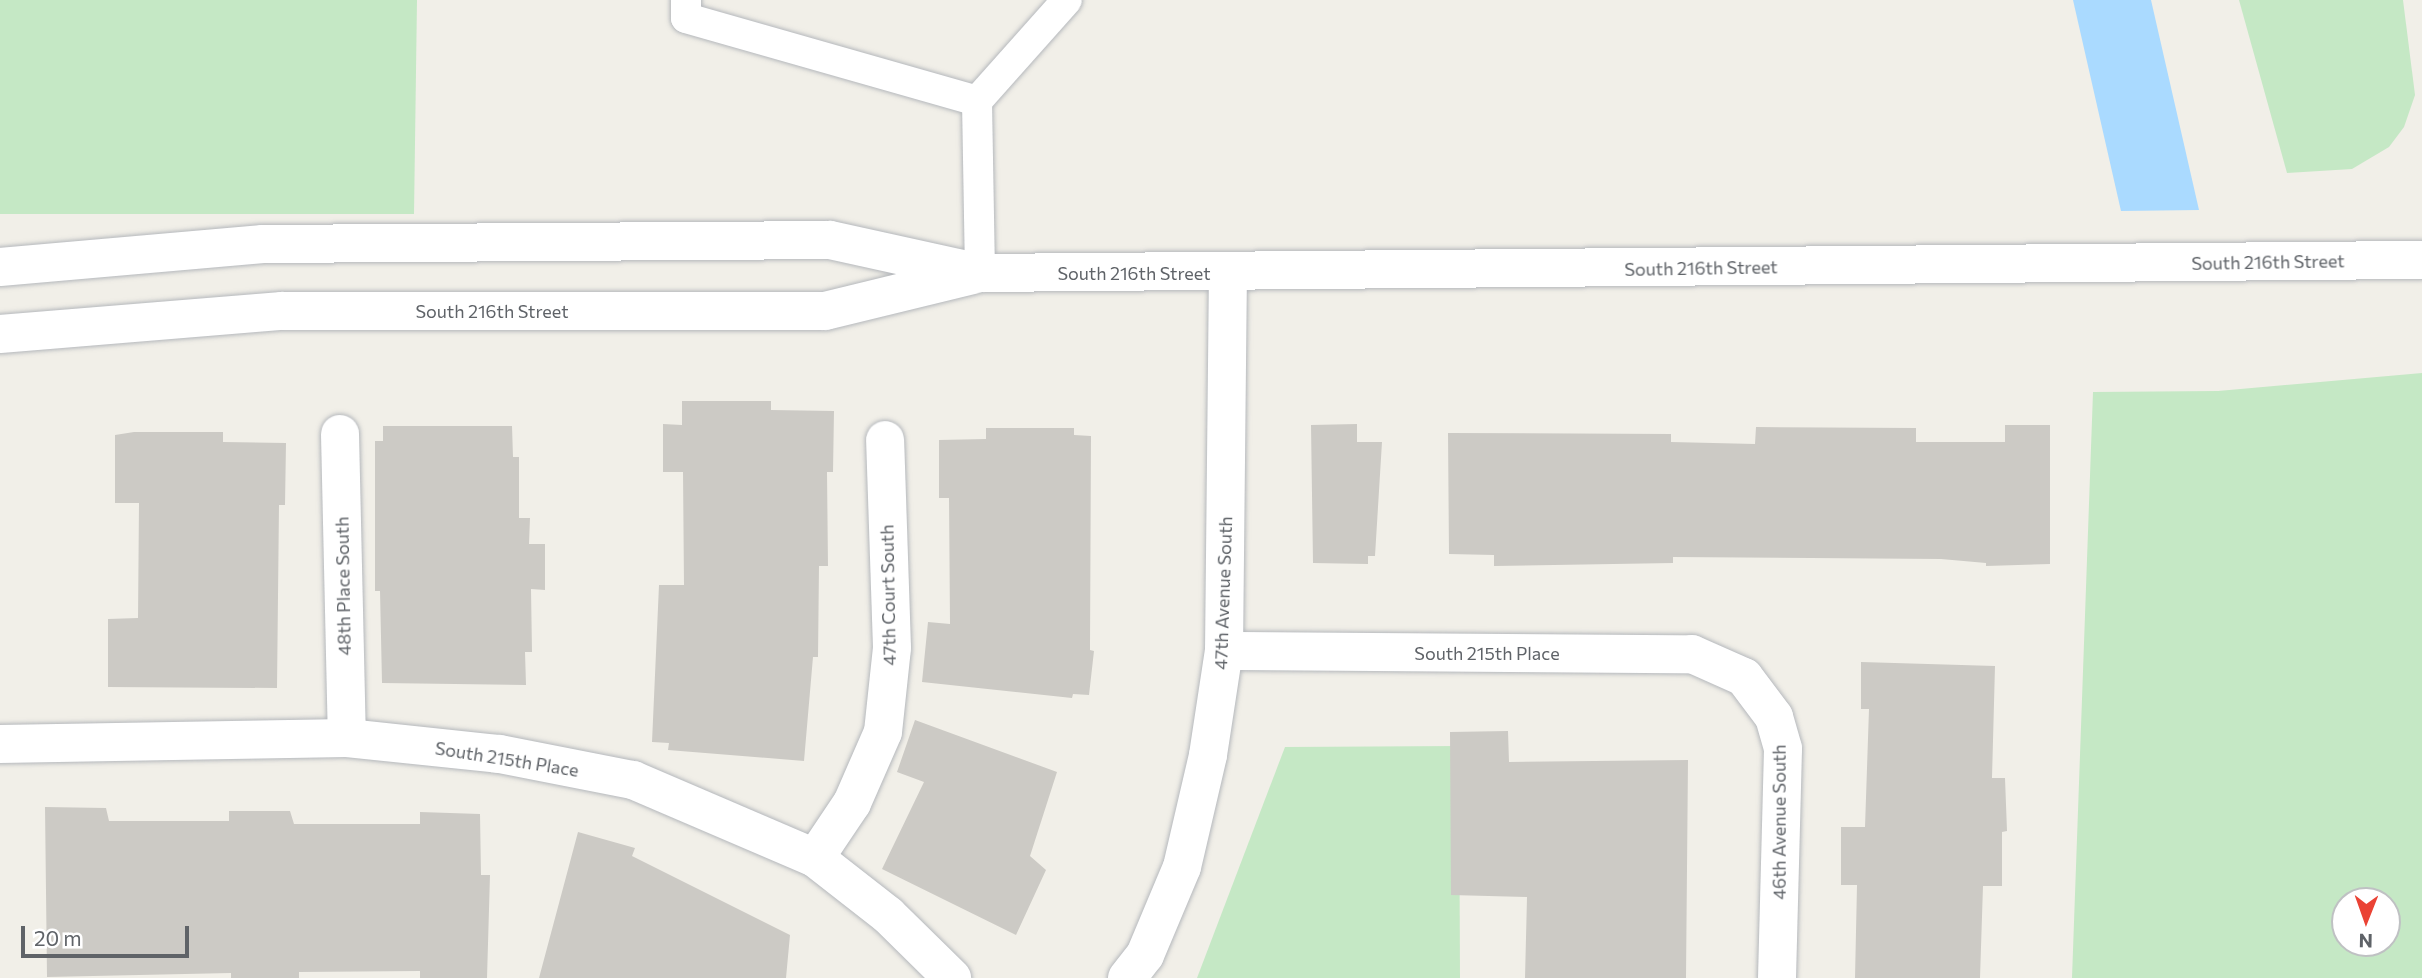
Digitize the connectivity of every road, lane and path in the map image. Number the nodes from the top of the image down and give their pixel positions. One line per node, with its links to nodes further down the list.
1 (686, 0): 3 (lane)
2 (1067, 0): 3 (lane)
3 (977, 101): 6 (lane)
4 (2422, 260): 7 (street, South 216th Street)
5 (0, 267): 6 (street, South 216th Street)
6 (980, 273): 7 (street, South 216th Street); 8 (street, South 216th Street)
7 (1228, 274): 11 (street, 47th Avenue South)
8 (0, 334)
9 (340, 434): 13 (street, 48th Place South)
10 (885, 440): 15 (street, 47th Court South)
11 (1224, 651): 12 (street, South 215th Place); 17 (street, 47th Avenue South)
12 (1744, 677): 18 (street, 46th Avenue South)
13 (347, 738): 14 (street, South 215th Place); 15 (street, South 215th Place)
14 (0, 744)
15 (815, 858): 16 (street, South 215th Place)
16 (952, 978)
17 (1127, 978)
18 (1777, 978)

